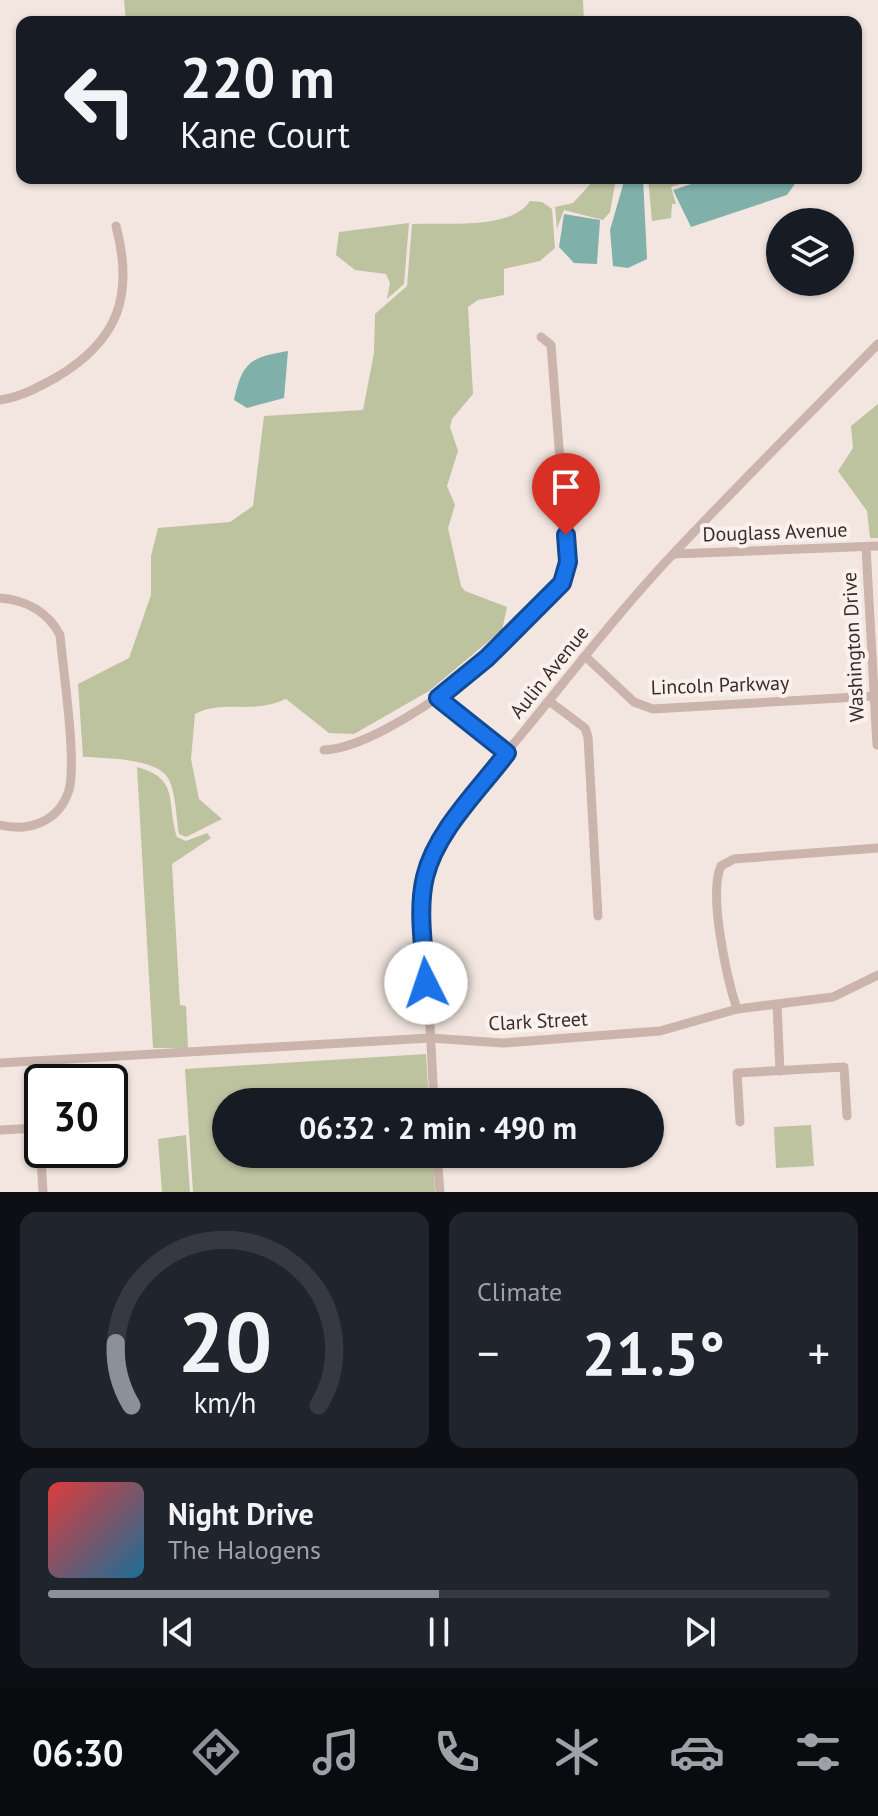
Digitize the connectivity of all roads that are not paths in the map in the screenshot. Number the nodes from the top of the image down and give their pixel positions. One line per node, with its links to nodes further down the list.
1 (116, 226): 4 (street)
2 (541, 337): 11 (street)
3 (878, 344): 7 (street, Aulin Avenue)
4 (0, 400)
5 (878, 546): 6 (street, Douglass Avenue)
6 (866, 547): 7 (street, Douglass Avenue); 10 (street, Washington Drive)
7 (673, 554): 9 (street, Aulin Avenue)
8 (0, 598): 16 (street)
9 (585, 656): 10 (street, Lincoln Parkway); 12 (street, Aulin Avenue)
10 (874, 696): 13 (street, Washington Drive)
11 (438, 698): 14 (street); 15 (street)
12 (549, 701): 15 (street, Aulin Avenue); 18 (street)
13 (877, 745)
14 (324, 750)
15 (507, 753): 22 (street, Aulin Avenue)
16 (0, 825)
17 (878, 848): 21 (street)
18 (598, 916)
19 (878, 975): 20 (street, Clark Street)
20 (777, 1005): 21 (street, Clark Street); 26 (street)
21 (737, 1009): 22 (street, Clark Street)
22 (430, 1038): 23 (street, Clark Street); 27 (street, Aulin Avenue)
23 (35, 1061): 24 (street, Clark Street); 25 (street)
24 (0, 1063)
25 (35, 1064)
26 (780, 1071): 28 (street); 29 (street)
27 (433, 1088)
28 (847, 1116)
29 (740, 1122)
30 (24, 1129): 31 (street)
31 (0, 1130)
32 (42, 1168): 34 (street)
33 (438, 1168): 35 (street)
34 (43, 1192)
35 (440, 1192)

